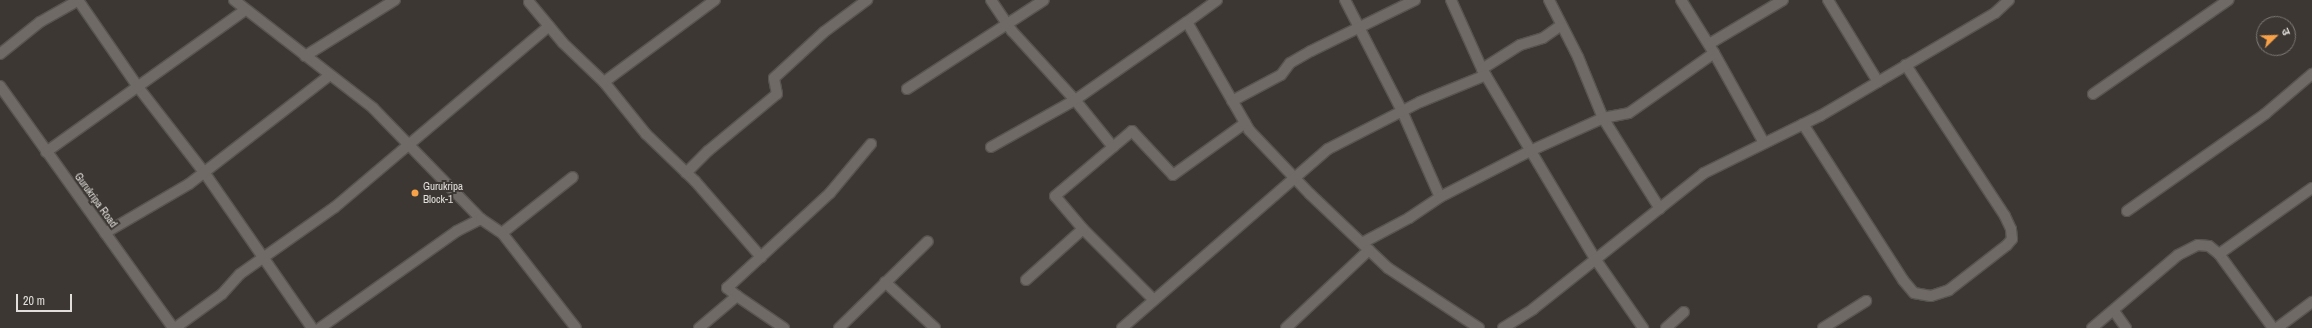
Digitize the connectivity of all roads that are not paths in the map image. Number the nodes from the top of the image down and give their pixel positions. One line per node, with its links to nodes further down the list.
1 (79, 0): 27 (street); 36 (street)
2 (234, 0): 19 (street)
3 (395, 0): 28 (street)
4 (715, 0): 33 (street)
5 (867, 0): 53 (street)
6 (991, 0): 21 (street)
7 (1044, 0): 21 (street)
8 (1217, 0): 20 (street)
9 (1345, 0): 24 (street)
10 (1414, 0): 24 (street)
11 (1450, 0): 30 (street)
12 (1549, 0): 23 (street)
13 (1681, 0): 25 (street)
14 (1783, 0): 25 (street)
15 (1828, 0): 34 (street)
16 (2009, 0): 29 (street)
17 (2228, 0): 38 (street)
18 (529, 1): 22 (street)
19 (245, 10): 28 (street); 36 (street)
20 (1187, 22): 39 (street); 40 (street)
21 (1008, 24): 37 (street); 39 (street)
22 (549, 26): 33 (street); 47 (street)
23 (1560, 26): 30 (street); 42 (street)
24 (1358, 28): 40 (street); 41 (street)
25 (1708, 44): 26 (street)
26 (1714, 53): 42 (street); 45 (street)
27 (0, 54)
28 (305, 56): 32 (street)
29 (1906, 65): 34 (street); 44 (street)
30 (1484, 72): 41 (street); 50 (street)
31 (2312, 74): 59 (street)
32 (330, 75): 47 (street); 52 (street)
33 (604, 82): 53 (street)
34 (1878, 82): 44 (street)
35 (0, 86): 51 (street, Gurukripa Road)
36 (138, 87): 51 (street); 52 (street)
37 (907, 89)
38 (2093, 94)
39 (1075, 100): 48 (street); 49 (street)
40 (1232, 101): 43 (street)
41 (1402, 111): 55 (street); 57 (street)
42 (1603, 118): 50 (street); 58 (street)
43 (1245, 123): 49 (street); 55 (street)
44 (1803, 124): 45 (street)
45 (1764, 143): 58 (street)
46 (871, 144): 67 (street)
47 (410, 146): 60 (street); 68 (street)
48 (990, 147)
49 (1113, 147): 61 (street)
50 (1530, 151): 57 (street); 69 (street)
51 (46, 152): 62 (street, Gurukripa Road)
52 (204, 172): 62 (street); 68 (street)
53 (686, 173): 67 (street)
54 (573, 177): 63 (street)
55 (1294, 177): 65 (street); 73 (street)
56 (2312, 188): 66 (street)
57 (1440, 197): 65 (street)
58 (1660, 209): 69 (street)
59 (2127, 211)
60 (481, 219): 63 (street); 80 (street)
61 (1082, 229): 70 (street); 73 (street)
62 (105, 233): 78 (street, Gurukripa Road)
63 (502, 233): 81 (street)
64 (928, 241): 71 (street)
65 (1365, 247): 87 (street); 88 (street)
66 (2219, 254): 76 (street); 95 (street)
67 (761, 257): 72 (street)
68 (263, 259): 78 (street); 79 (street)
69 (1596, 260): 89 (street); 90 (street)
70 (1026, 280)
71 (885, 282): 84 (street); 85 (street)
72 (737, 296): 82 (street); 83 (street)
73 (1154, 300): 86 (street)
74 (1866, 301): 92 (street)
75 (2312, 302): 96 (street)
76 (2114, 311): 93 (street); 94 (street)
77 (1684, 312): 91 (street)
78 (174, 328)
79 (312, 328)
80 (320, 328)
81 (576, 328)
82 (699, 328)
83 (784, 328)
84 (839, 328)
85 (935, 328)
86 (1122, 328)
87 (1286, 328)
88 (1478, 328)
89 (1503, 328)
90 (1643, 328)
91 (1666, 328)
92 (1823, 328)
93 (2092, 328)
94 (2126, 328)
95 (2272, 328)
96 (2277, 328)

